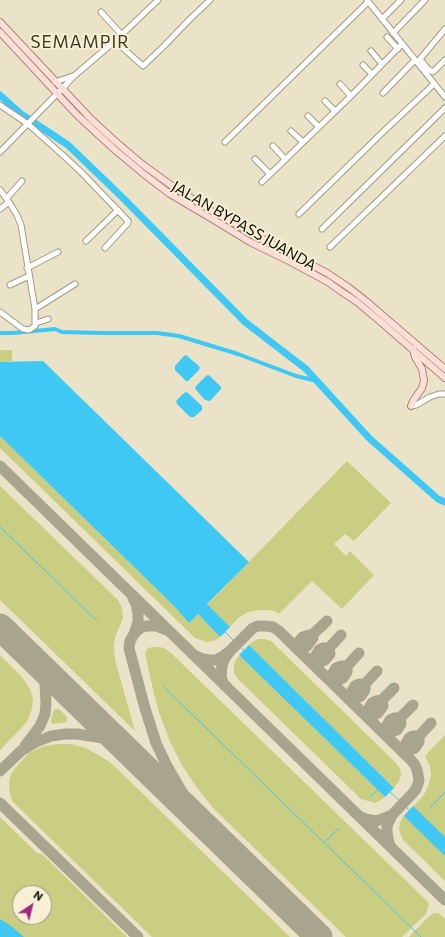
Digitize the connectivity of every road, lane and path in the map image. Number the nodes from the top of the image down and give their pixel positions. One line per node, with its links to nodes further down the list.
1 (158, 0): 12 (street)
2 (210, 0): 14 (street)
3 (401, 0): 7 (street)
4 (425, 0): 11 (street)
5 (367, 1): 7 (street); 42 (street)
6 (101, 12): 12 (street)
7 (382, 19): 11 (street)
8 (0, 22): 26 (main road, JALAN BYPASS JUANDA)
9 (445, 29): 22 (street)
10 (0, 32): 29 (main road, JALAN BYPASS JUANDA)
11 (393, 33): 15 (street)
12 (122, 35): 14 (street)
13 (387, 37): 16 (street)
14 (115, 41): 25 (street)
15 (402, 44): 16 (street); 18 (street)
16 (398, 49): 20 (street)
17 (371, 51): 20 (street)
18 (415, 60): 22 (street); 30 (street)
19 (445, 60): 23 (street)
20 (382, 64): 24 (street)
21 (363, 65): 24 (street)
22 (422, 65): 23 (street)
23 (426, 70): 28 (street)
24 (372, 74): 32 (street)
25 (74, 76): 26 (street); 29 (street)
26 (55, 82): 29 (main road, JALAN BYPASS JUANDA)
27 (340, 84): 32 (street)
28 (434, 84): 31 (street); 56 (street)
29 (60, 92): 38 (street); 48 (main road, JALAN BYPASS JUANDA)
30 (383, 92)
31 (444, 95)
32 (351, 96): 36 (street)
33 (325, 100): 36 (street)
34 (0, 105): 38 (street)
35 (445, 108): 57 (street)
36 (335, 111): 39 (street)
37 (308, 116): 39 (street)
38 (29, 124): 45 (street); 55 (street)
39 (319, 127): 43 (street)
40 (291, 131): 43 (street)
41 (445, 136): 59 (street)
42 (225, 142)
43 (303, 142): 47 (street)
44 (273, 146): 47 (street)
45 (0, 152)
46 (255, 159): 49 (street)
47 (285, 159): 49 (street)
48 (133, 160): 70 (main road, JALAN BYPASS JUANDA); 71 (main road, JALAN BYPASS JUANDA)
49 (270, 174): 51 (street)
50 (22, 181): 53 (street)
51 (262, 182)
52 (0, 190): 53 (street)
53 (8, 200): 54 (street); 62 (street)
54 (0, 209)
55 (118, 210): 58 (street); 60 (street)
56 (299, 214)
57 (322, 229)
58 (86, 241)
59 (330, 247)
60 (105, 248)
61 (58, 252): 62 (street)
62 (27, 268): 63 (street)
63 (28, 276): 64 (street); 66 (street)
64 (10, 284)
65 (75, 284): 66 (street)
66 (35, 309): 69 (street)
67 (0, 312): 69 (street)
68 (48, 319): 69 (street)
69 (36, 322)
70 (413, 349): 71 (main road, JALAN BYPASS JUANDA); 74 (main road)
71 (443, 369): 72 (main road, JALAN BYPASS JUANDA)
72 (445, 378)
73 (445, 394): 74 (street)
74 (412, 406)

